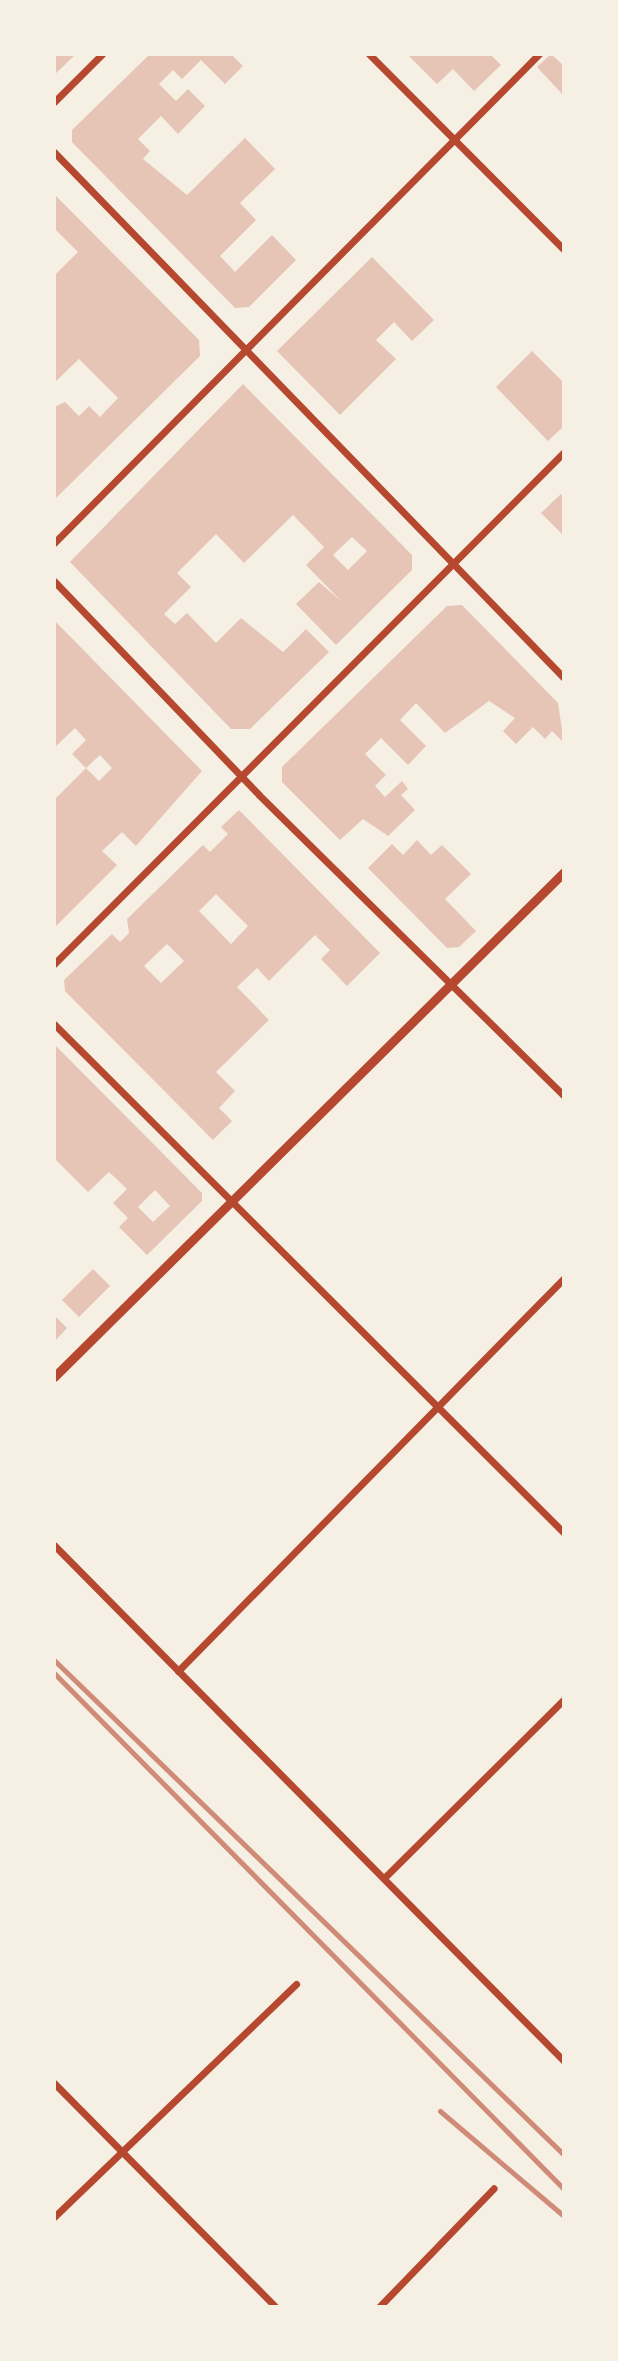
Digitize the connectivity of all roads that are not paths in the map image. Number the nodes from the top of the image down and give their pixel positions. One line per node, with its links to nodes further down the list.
1 (102, 54): 4 (street)
2 (369, 54): 5 (street)
3 (539, 54): 5 (street)
4 (54, 102)
5 (454, 139): 7 (street); 8 (street)
6 (54, 152): 8 (street)
7 (564, 250)
8 (248, 349): 10 (street); 11 (street)
9 (564, 452): 11 (street)
10 (54, 543)
11 (451, 564): 13 (street); 14 (street)
12 (54, 581): 14 (street)
13 (564, 678)
14 (247, 776): 16 (street); 17 (street)
15 (564, 872): 17 (street)
16 (54, 964)
17 (451, 984): 19 (street); 20 (street)
18 (54, 1024): 20 (street)
19 (564, 1096)
20 (232, 1200): 22 (street); 23 (street)
21 (564, 1278): 23 (street)
22 (54, 1377)
23 (434, 1407): 24 (street); 26 (street)
24 (564, 1533)
25 (54, 1545): 26 (street)
26 (178, 1671): 28 (street)
27 (564, 1699): 28 (street)
28 (384, 1878): 30 (street)
29 (296, 1984): 32 (street)
30 (564, 2061)
31 (54, 2083): 32 (street)
32 (122, 2151): 34 (street); 35 (street)
33 (494, 2188): 36 (street)
34 (54, 2217)
35 (276, 2307)
36 (379, 2307)

